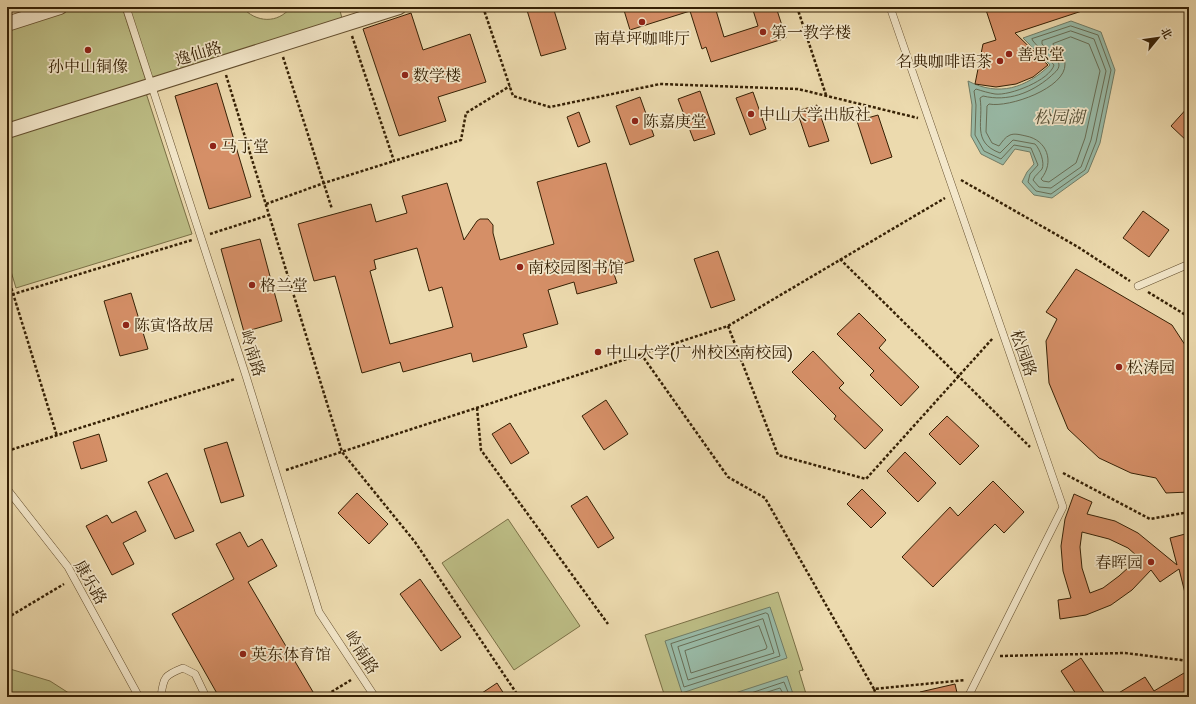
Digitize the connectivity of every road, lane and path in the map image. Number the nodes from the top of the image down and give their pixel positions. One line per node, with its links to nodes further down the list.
1 (60, 7): 7 (street)
2 (126, 7): 11 (lane, 岭南路)
3 (399, 7): 8 (street, 逸仙路)
4 (483, 7): 12 (path)
5 (797, 7): 13 (path)
6 (890, 7): 14 (lane, 松园路)
7 (7, 24)
8 (348, 24): 9 (street, 逸仙路); 16 (path)
9 (279, 46): 10 (street, 逸仙路); 18 (path)
10 (222, 63): 11 (street, 逸仙路); 20 (path)
11 (150, 86): 15 (street, 逸仙路); 23 (lane, 岭南路)
12 (510, 86): 13 (path); 16 (path)
13 (826, 96): 14 (path)
14 (930, 122): 17 (lane, 松园路)
15 (7, 131)
16 (394, 161): 18 (path)
17 (947, 171): 19 (lane, 松园路); 27 (path)
18 (324, 183): 20 (path); 21 (path)
19 (954, 193): 24 (path); 32 (lane, 松园路)
20 (266, 204): 22 (path)
21 (332, 209)
22 (269, 215): 23 (path); 40 (path)
23 (200, 237): 28 (path); 34 (lane, 岭南路)
24 (840, 259): 31 (path); 35 (path)
25 (1189, 264): 27 (lane)
26 (7, 274): 28 (path)
27 (1138, 286): 30 (path)
28 (13, 294): 29 (path); 37 (path)
29 (7, 296)
30 (1189, 317)
31 (728, 326): 33 (path); 35 (path)
32 (1001, 328): 35 (path); 41 (lane, 松园路)
33 (641, 354): 36 (path); 52 (path)
34 (246, 376): 37 (path); 42 (lane, 岭南路)
35 (959, 376): 38 (path)
36 (477, 408): 40 (path); 47 (path)
37 (57, 436): 39 (path)
38 (1032, 449)
39 (7, 451)
40 (342, 452): 42 (path); 58 (path)
41 (1049, 466): 44 (path); 48 (lane, 松园路)
42 (276, 473): 50 (lane, 岭南路)
43 (7, 489): 45 (lane, 康乐路)
44 (1189, 512)
45 (73, 578): 46 (path); 53 (lane, 康乐路)
46 (7, 618)
47 (608, 624)
48 (989, 656): 49 (path); 51 (lane, 松园路)
49 (1189, 661)
50 (360, 674): 56 (path); 57 (lane, 岭南路)
51 (978, 679): 52 (path); 60 (lane, 松园路)
52 (874, 689): 59 (path)
53 (139, 697)
54 (161, 697): 55 (lane)
55 (206, 697)
56 (323, 697)
57 (374, 697)
58 (519, 697)
59 (877, 697)
60 (968, 697)

